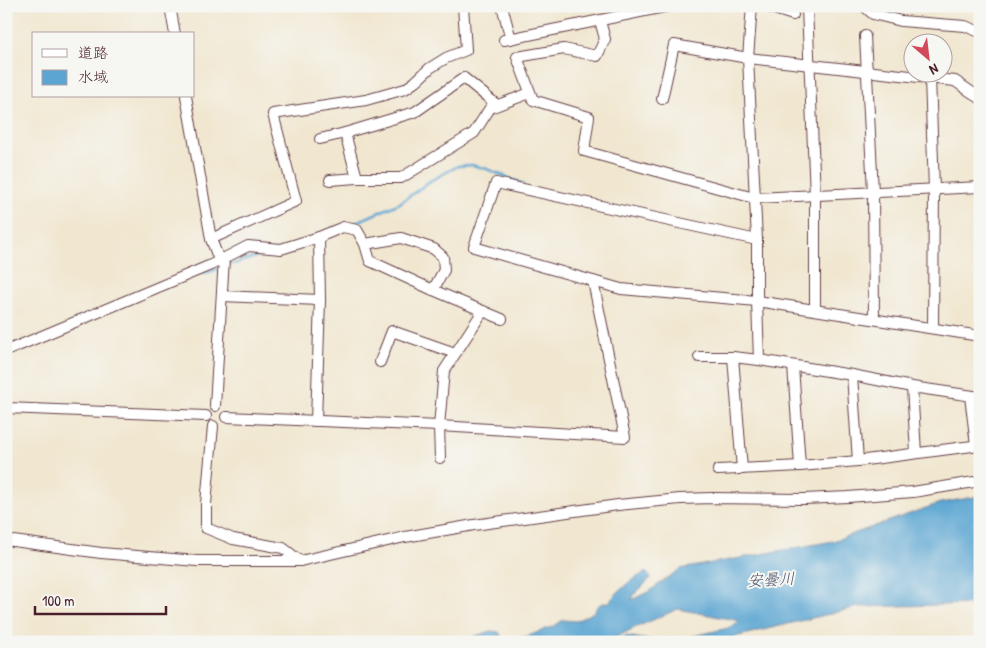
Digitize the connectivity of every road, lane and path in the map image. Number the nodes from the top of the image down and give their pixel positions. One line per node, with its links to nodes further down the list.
1 (170, 6): 12 (street)
2 (463, 6): 36 (street)
3 (502, 6): 11 (street)
4 (669, 6): 9 (street)
5 (752, 6): 15 (street)
6 (765, 6): 10 (street)
7 (864, 6): 13 (street)
8 (807, 8): 16 (street)
9 (636, 10): 11 (street)
10 (793, 15)
11 (600, 21): 21 (street)
12 (175, 32)
13 (980, 32)
14 (865, 36): 17 (street)
15 (748, 58): 16 (street); 24 (street); 34 (street)
16 (809, 65): 17 (street); 33 (street)
17 (867, 71): 18 (street); 32 (street)
18 (904, 75)
19 (954, 81): 23 (street)
20 (930, 82): 31 (street)
21 (530, 93): 25 (street); 34 (street)
22 (186, 98): 36 (street)
23 (980, 98)
24 (662, 99)
25 (497, 106): 26 (street); 28 (street)
26 (345, 133): 27 (street); 28 (street)
27 (320, 139)
28 (357, 178): 29 (street)
29 (330, 180)
30 (980, 187): 31 (street)
31 (934, 189): 32 (street); 49 (street)
32 (873, 192): 33 (street); 48 (street)
33 (815, 195): 34 (street); 45 (street)
34 (754, 198): 37 (street)
35 (319, 237): 38 (street); 39 (street); 43 (street)
36 (211, 239): 39 (street)
37 (757, 240): 40 (street); 44 (street)
38 (365, 244): 41 (street); 41 (street)
39 (222, 259): 42 (street); 51 (street)
40 (593, 281): 44 (street); 67 (street)
41 (434, 290): 46 (street)
42 (222, 296): 43 (street); 61 (street)
43 (320, 300): 65 (street)
44 (757, 301): 45 (street); 55 (street)
45 (815, 310): 48 (street)
46 (483, 311): 47 (street); 52 (street)
47 (502, 318)
48 (874, 319): 49 (street)
49 (933, 328): 50 (street)
50 (980, 336)
51 (6, 351)
52 (455, 353): 56 (street); 67 (street)
53 (699, 357): 54 (street)
54 (733, 357): 55 (street); 73 (street)
55 (759, 360): 57 (street)
56 (380, 362)
57 (793, 366): 58 (street); 72 (street)
58 (852, 375): 59 (street); 71 (street)
59 (912, 387): 60 (street); 69 (street)
60 (975, 396): 68 (street)
61 (215, 406): 63 (street); 64 (street)
62 (6, 408): 63 (street)
63 (206, 416): 66 (street)
64 (226, 417): 65 (street); 66 (street)
65 (316, 421): 67 (street)
66 (213, 426): 77 (street)
67 (439, 426): 70 (street)
68 (978, 445): 69 (street)
69 (916, 453): 71 (street)
70 (440, 458)
71 (858, 462): 72 (street)
72 (800, 466): 73 (street)
73 (742, 469): 74 (street)
74 (718, 470)
75 (980, 481): 77 (street)
76 (6, 540): 77 (street)
77 (300, 561)

